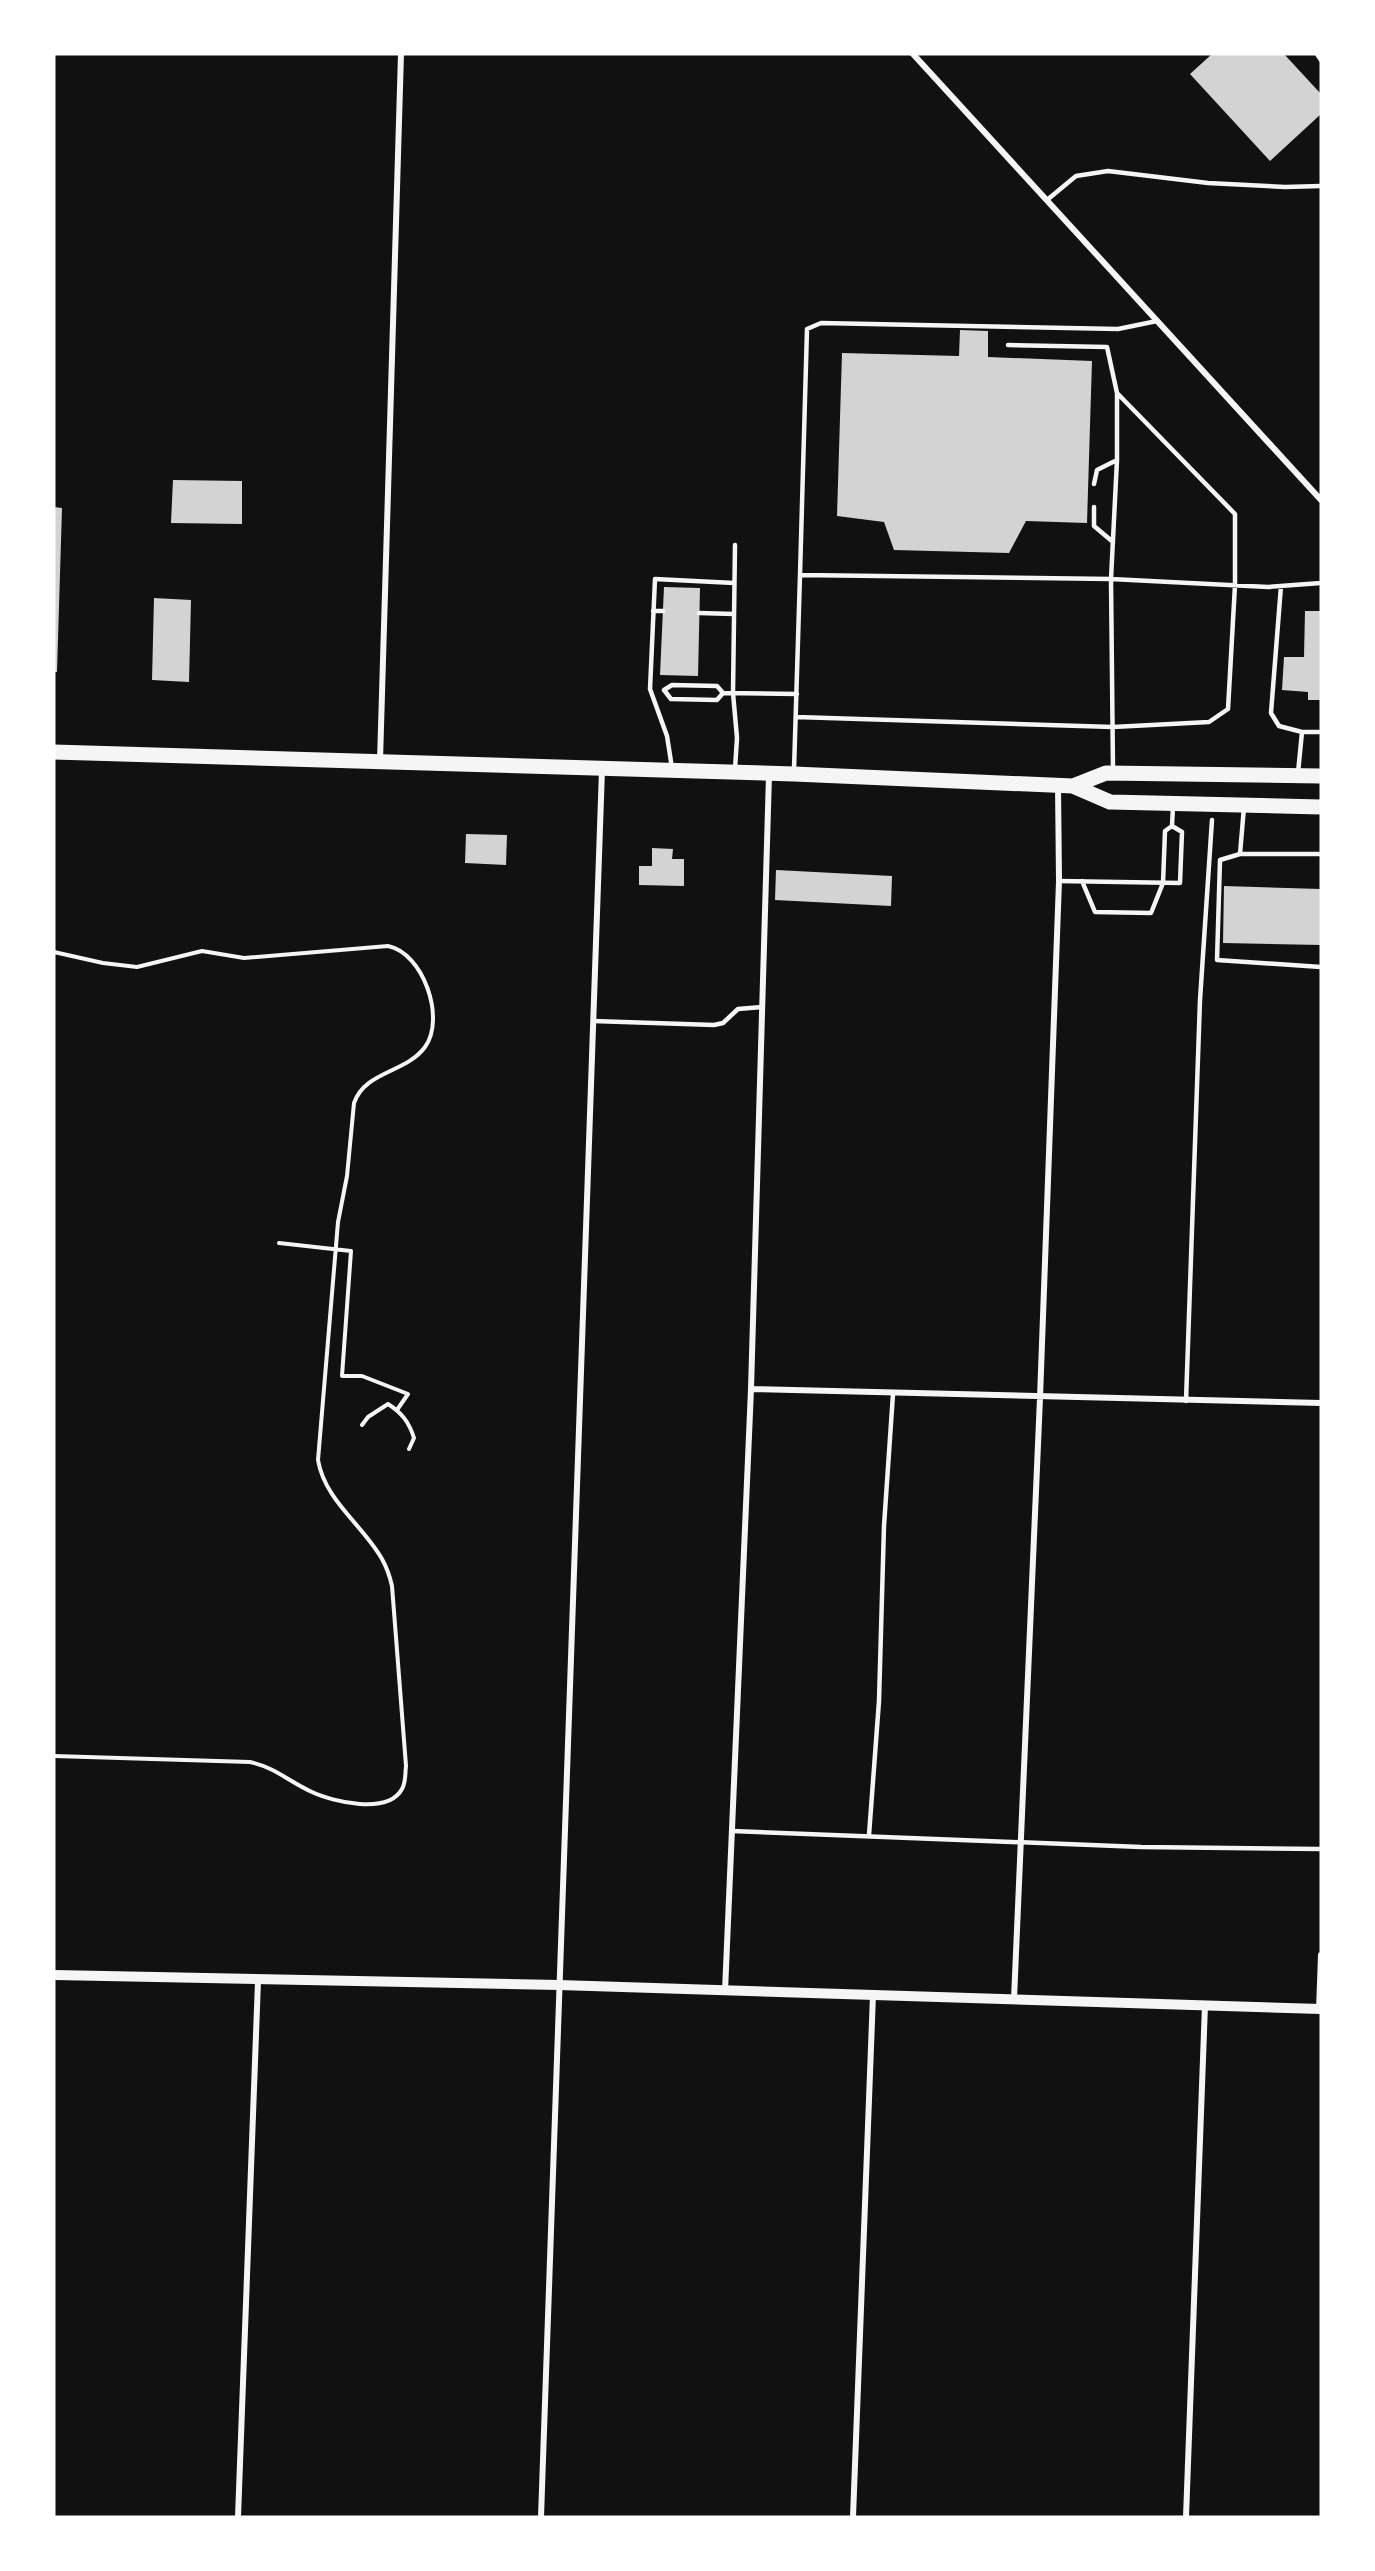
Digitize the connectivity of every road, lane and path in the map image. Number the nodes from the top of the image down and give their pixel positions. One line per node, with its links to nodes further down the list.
1 (401, 54): 36 (street)
2 (913, 54): 6 (street)
3 (1317, 54): 4 (lane)
4 (1321, 60)
5 (1321, 186): 6 (lane)
6 (1047, 200): 7 (street)
7 (1157, 321): 12 (street); 16 (lane)
8 (1008, 345): 9 (lane)
9 (1117, 393): 10 (lane); 20 (lane)
10 (1117, 459): 11 (lane); 14 (lane)
11 (1094, 484)
12 (1321, 500)
13 (1094, 507): 14 (lane)
14 (1113, 542): 17 (lane)
15 (735, 545): 18 (lane)
16 (800, 575): 17 (lane); 30 (lane)
17 (1112, 579): 20 (lane); 32 (lane)
18 (734, 583): 22 (lane); 25 (lane)
19 (1321, 583): 21 (lane)
20 (1235, 585): 21 (lane); 32 (lane)
21 (1281, 586): 33 (lane)
22 (653, 610): 23 (lane); 26 (lane)
23 (663, 611)
24 (699, 612): 25 (lane)
25 (734, 614): 29 (lane)
26 (650, 689): 27 (lane); 38 (lane)
27 (664, 690): 28 (lane); 28 (lane)
28 (723, 693): 29 (lane)
29 (733, 693): 30 (lane); 39 (lane)
30 (797, 694): 31 (lane)
31 (796, 717): 32 (lane); 42 (lane)
32 (1113, 727): 41 (lane)
33 (1302, 732): 34 (lane); 43 (lane)
34 (1321, 732)
35 (54, 752): 36 (main road)
36 (380, 761): 37 (main road)
37 (602, 768): 38 (main road); 59 (street)
38 (672, 771): 39 (main road)
39 (735, 772): 40 (main road)
40 (769, 773): 42 (main road); 58 (street)
41 (1113, 773): 43 (main road); 45 (main road)
42 (794, 774): 45 (main road)
43 (1298, 776): 44 (main road)
44 (1321, 776)
45 (1066, 786): 46 (main road); 53 (street)
46 (1173, 803): 47 (main road); 50 (lane)
47 (1245, 805): 48 (main road); 51 (lane)
48 (1321, 807)
49 (1212, 820): 65 (lane)
50 (1172, 826): 55 (lane); 55 (lane)
51 (1240, 854): 52 (lane); 57 (lane)
52 (1321, 854)
53 (1059, 881): 54 (lane); 64 (street)
54 (1082, 881): 55 (lane); 55 (lane)
55 (1162, 883)
56 (54, 951): 61 (path)
57 (1321, 968)
58 (762, 1007): 59 (lane); 62 (street)
59 (593, 1021): 78 (street)
60 (279, 1243): 61 (path)
61 (336, 1250): 67 (path); 70 (path)
62 (751, 1389): 63 (street); 71 (street)
63 (893, 1394): 64 (street); 72 (lane)
64 (1040, 1398): 65 (street); 73 (street)
65 (1186, 1401): 66 (street)
66 (1321, 1403)
67 (397, 1410): 68 (path); 69 (path)
68 (362, 1425)
69 (409, 1449)
70 (54, 1756)
71 (732, 1831): 72 (lane); 79 (street)
72 (869, 1835): 73 (lane)
73 (1021, 1842): 74 (lane); 81 (street)
74 (1321, 1849)
75 (1321, 1955): 83 (street)
76 (54, 1975): 77 (street)
77 (258, 1981): 78 (street); 84 (street)
78 (559, 1985): 79 (street); 85 (street)
79 (725, 1991): 80 (street)
80 (873, 1995): 81 (street); 86 (street)
81 (1014, 1999): 82 (street)
82 (1205, 2005): 83 (street); 87 (street)
83 (1320, 2009)
84 (238, 2517)
85 (541, 2517)
86 (853, 2517)
87 (1186, 2517)

